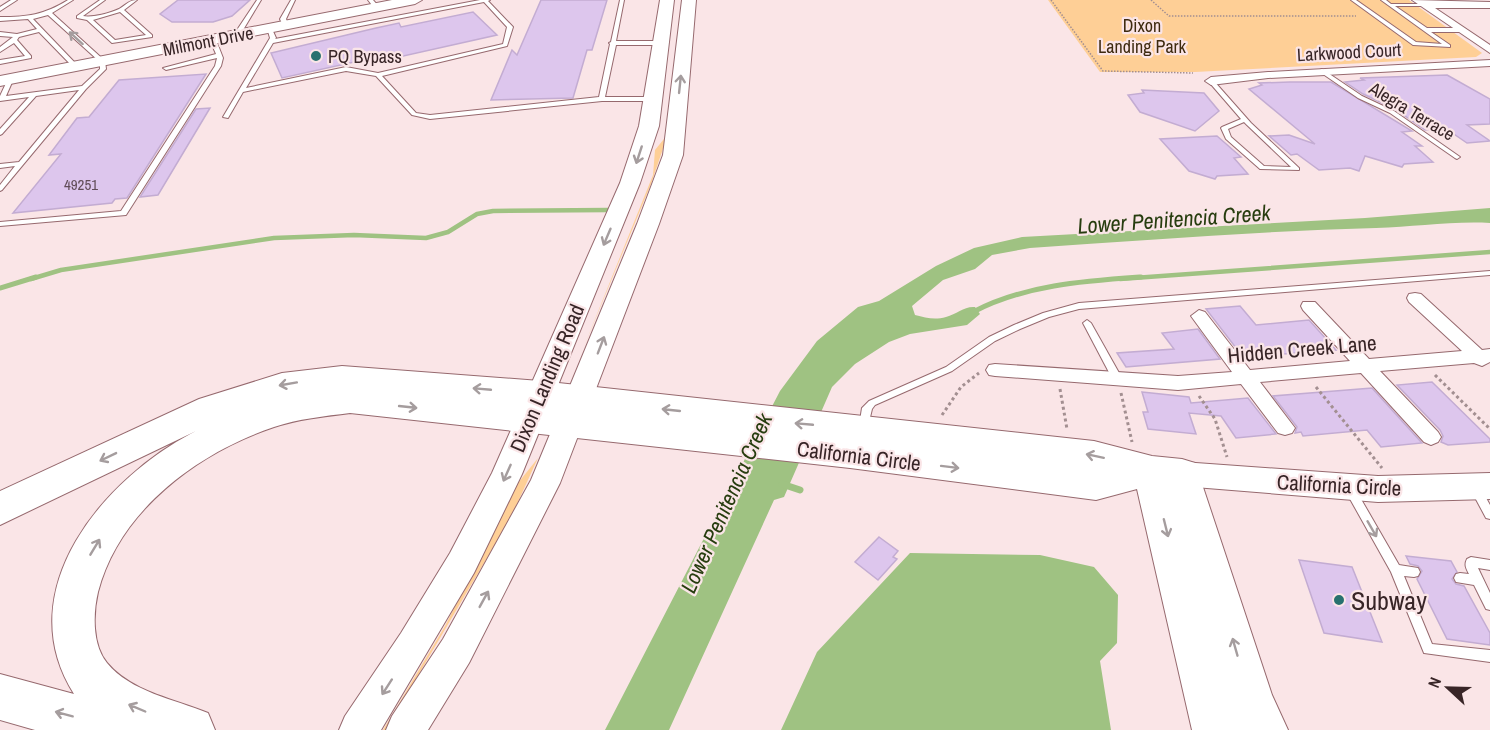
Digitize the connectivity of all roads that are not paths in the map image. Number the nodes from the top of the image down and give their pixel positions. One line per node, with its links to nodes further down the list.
1 (15, 0): 18 (lane)
2 (70, 0): 20 (lane)
3 (103, 0): 21 (lane)
4 (135, 0): 19 (lane)
5 (259, 0): 30 (lane)
6 (293, 0): 25 (lane)
7 (416, 0): 15 (main road, Milmont Drive)
8 (486, 0): 31 (lane); 44 (lane)
9 (622, 0): 33 (lane)
10 (667, 0): 34 (main road, Dixon Landing Road)
11 (689, 0): 71 (main road, Dixon Landing Road, one-way to 11)
12 (1353, 0): 27 (lane)
13 (1383, 0): 16 (lane)
14 (1420, 2): 16 (lane); 17 (street); 28 (street)
15 (374, 4): 25 (main road, Milmont Drive)
16 (1390, 4): 27 (lane)
17 (1490, 5)
18 (0, 9)
19 (121, 10): 21 (lane); 21 (lane)
20 (50, 14): 23 (lane); 24 (lane)
21 (86, 18): 24 (lane)
22 (0, 19): 23 (lane)
23 (30, 19): 26 (lane)
24 (60, 24): 39 (lane, one-way to 24)
25 (286, 26): 31 (main road, Milmont Drive)
26 (40, 30): 32 (lane); 41 (lane)
27 (1427, 30): 28 (lane)
28 (1461, 30): 37 (street)
29 (0, 34): 32 (lane)
30 (242, 35): 31 (main road, Milmont Drive); 35 (main road, Milmont Drive)
31 (269, 36): 48 (lane)
32 (16, 38): 36 (lane); 38 (lane)
33 (612, 43): 34 (lane); 50 (lane)
34 (662, 43): 51 (main road, Dixon Landing Road)
35 (216, 48): 39 (main road, Milmont Drive); 42 (lane); 59 (lane)
36 (0, 50)
37 (1490, 50)
38 (0, 62)
39 (103, 62): 41 (main road, Milmont Drive); 46 (lane)
40 (1490, 63): 43 (street, Larkwood Court)
41 (76, 68): 47 (main road, Milmont Drive)
42 (166, 68)
43 (1322, 71): 45 (street, Larkwood Court); 55 (lane, Alegra Terrace)
44 (378, 75): 48 (lane); 50 (lane)
45 (1211, 81): 53 (lane)
46 (84, 88): 49 (lane); 56 (lane)
47 (3, 89): 49 (lane)
48 (241, 91): 52 (lane)
49 (35, 94): 54 (lane)
50 (602, 99): 51 (lane)
51 (653, 99): 70 (main road, Dixon Landing Road, one-way to 70)
52 (226, 117)
53 (1245, 120): 53 (lane)
54 (0, 133)
55 (1457, 157)
56 (20, 165): 57 (lane); 58 (lane)
57 (0, 166)
58 (0, 189)
59 (0, 224)
60 (1490, 273): 74 (lane)
61 (1415, 298): 65 (street)
62 (1309, 306): 66 (street)
63 (1199, 316): 68 (street)
64 (1087, 323): 69 (lane)
65 (1486, 359): 66 (street, Hidden Creek Lane)
66 (1365, 366): 68 (street, Hidden Creek Lane); 73 (street)
67 (995, 370): 69 (street, Hidden Creek Lane)
68 (1246, 376): 69 (street, Hidden Creek Lane); 72 (street)
69 (1118, 380)
70 (535, 407): 71 (highway, California Circle); 78 (highway, one-way to 78); 89 (highway, one-way to 70); 90 (main road, Dixon Landing Road, one-way to 90)
71 (575, 411): 74 (highway, California Circle); 91 (main road, Dixon Landing Road, one-way to 71)
72 (1285, 428)
73 (1431, 437)
74 (858, 438): 75 (highway, California Circle, one-way to 74); 75 (highway, California Circle, one-way to 75)
75 (1157, 471): 77 (main road, California Circle); 92 (highway, one-way to 92); 93 (highway, one-way to 75)
76 (1483, 487): 77 (main road, California Circle); 79 (lane)
77 (1349, 488): 81 (lane, one-way to 81)
78 (0, 509)
79 (1490, 515)
80 (1490, 565): 84 (lane)
81 (1396, 570): 82 (lane); 86 (lane)
82 (1414, 572)
83 (1460, 578): 84 (lane)
84 (1478, 580): 85 (lane)
85 (1490, 605)
86 (1490, 656)
87 (0, 697): 88 (highway, one-way to 87)
88 (120, 730)
89 (191, 730)
90 (359, 730)
91 (406, 730)
92 (1216, 730)
93 (1264, 730)

